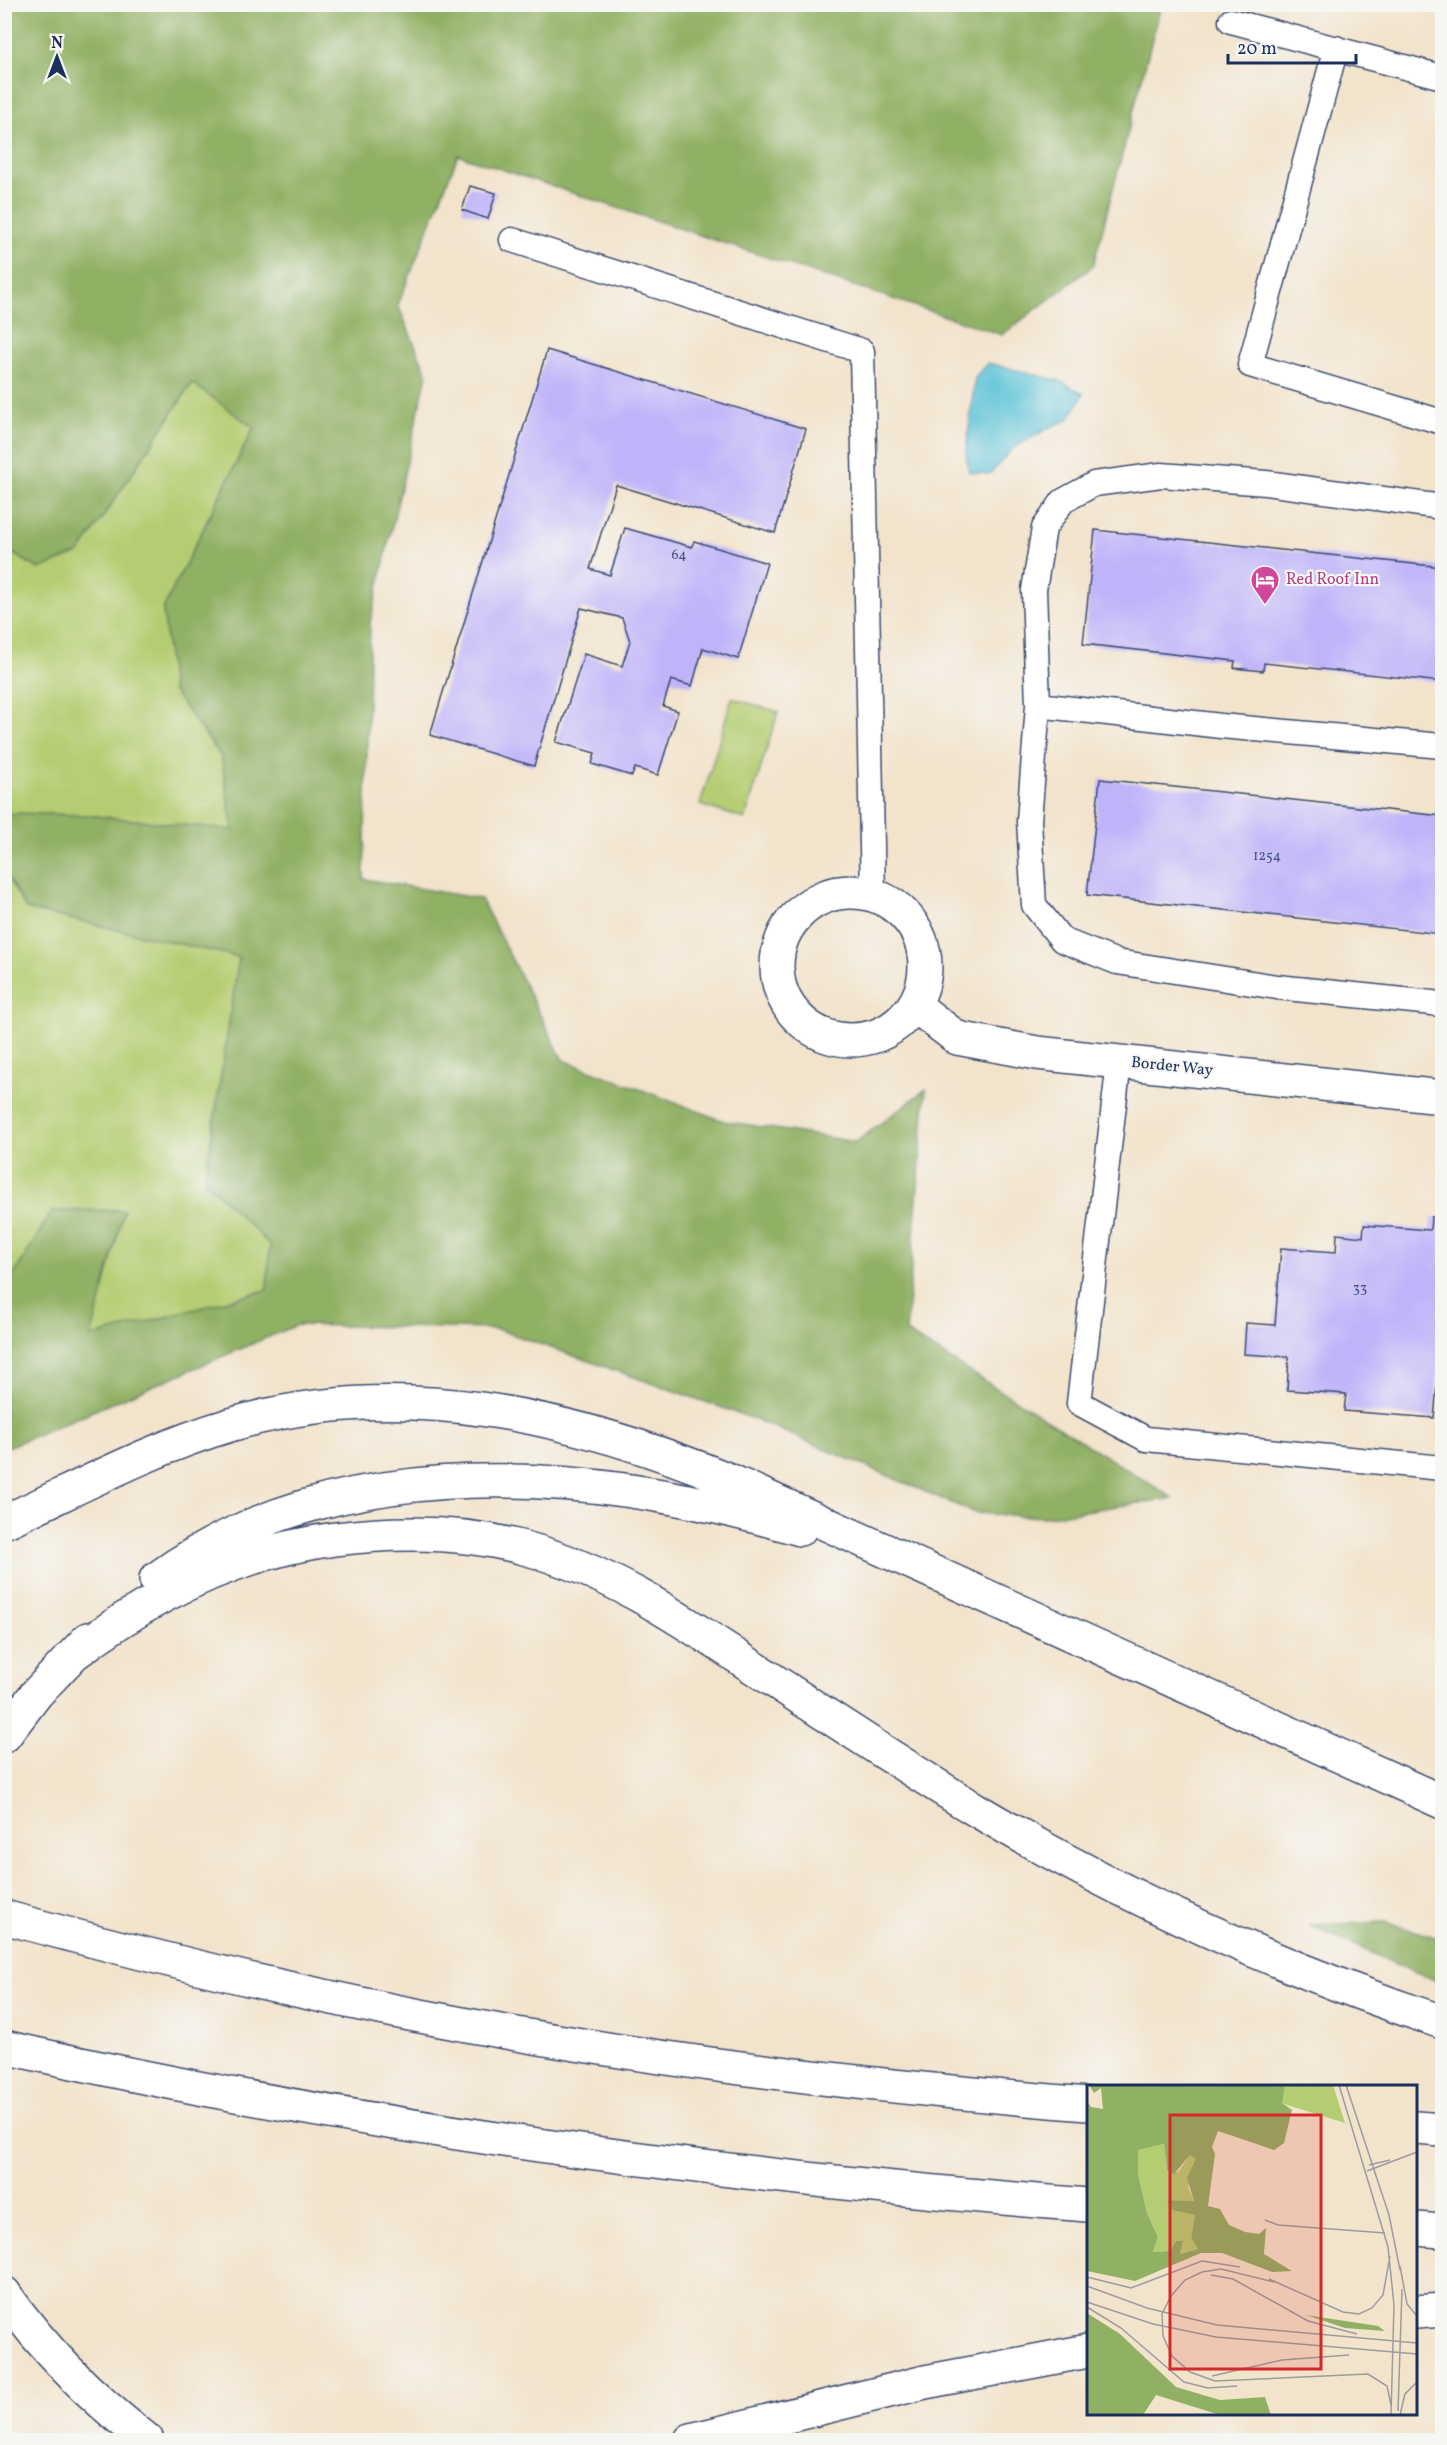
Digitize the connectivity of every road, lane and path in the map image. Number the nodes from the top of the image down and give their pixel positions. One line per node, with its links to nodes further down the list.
1 (1231, 21): 2 (lane)
2 (1336, 48): 3 (lane); 5 (lane)
3 (1443, 77)
4 (512, 240): 9 (lane)
5 (1443, 422)
6 (1443, 507): 7 (lane)
7 (1038, 705): 8 (lane); 10 (lane)
8 (1443, 746)
9 (873, 895): 11 (main road); 11 (main road)
10 (1443, 1004)
11 (914, 1005): 12 (main road, Border Way)
12 (1119, 1062): 13 (main road, Border Way); 14 (lane)
13 (1443, 1097)
14 (1443, 1468)
15 (4, 1522): 16 (main road)
16 (1002, 1602): 17 (main road); 19 (main road)
17 (74, 1654): 18 (main road); 21 (main road)
18 (4, 1736)
19 (1443, 1802)
20 (4, 1917): 23 (main road)
21 (1443, 2022)
22 (4, 2047): 26 (main road)
23 (1087, 2104)
24 (1417, 2128): 25 (main road)
25 (1443, 2130)
26 (1087, 2205)
27 (1417, 2229): 28 (main road)
28 (1443, 2231)
29 (4, 2293): 33 (main road)
30 (1443, 2310): 31 (main road)
31 (1417, 2312)
32 (1087, 2351): 36 (main road)
33 (68, 2373): 34 (main road); 35 (main road)
34 (147, 2440)
35 (162, 2440)
36 (691, 2440)

